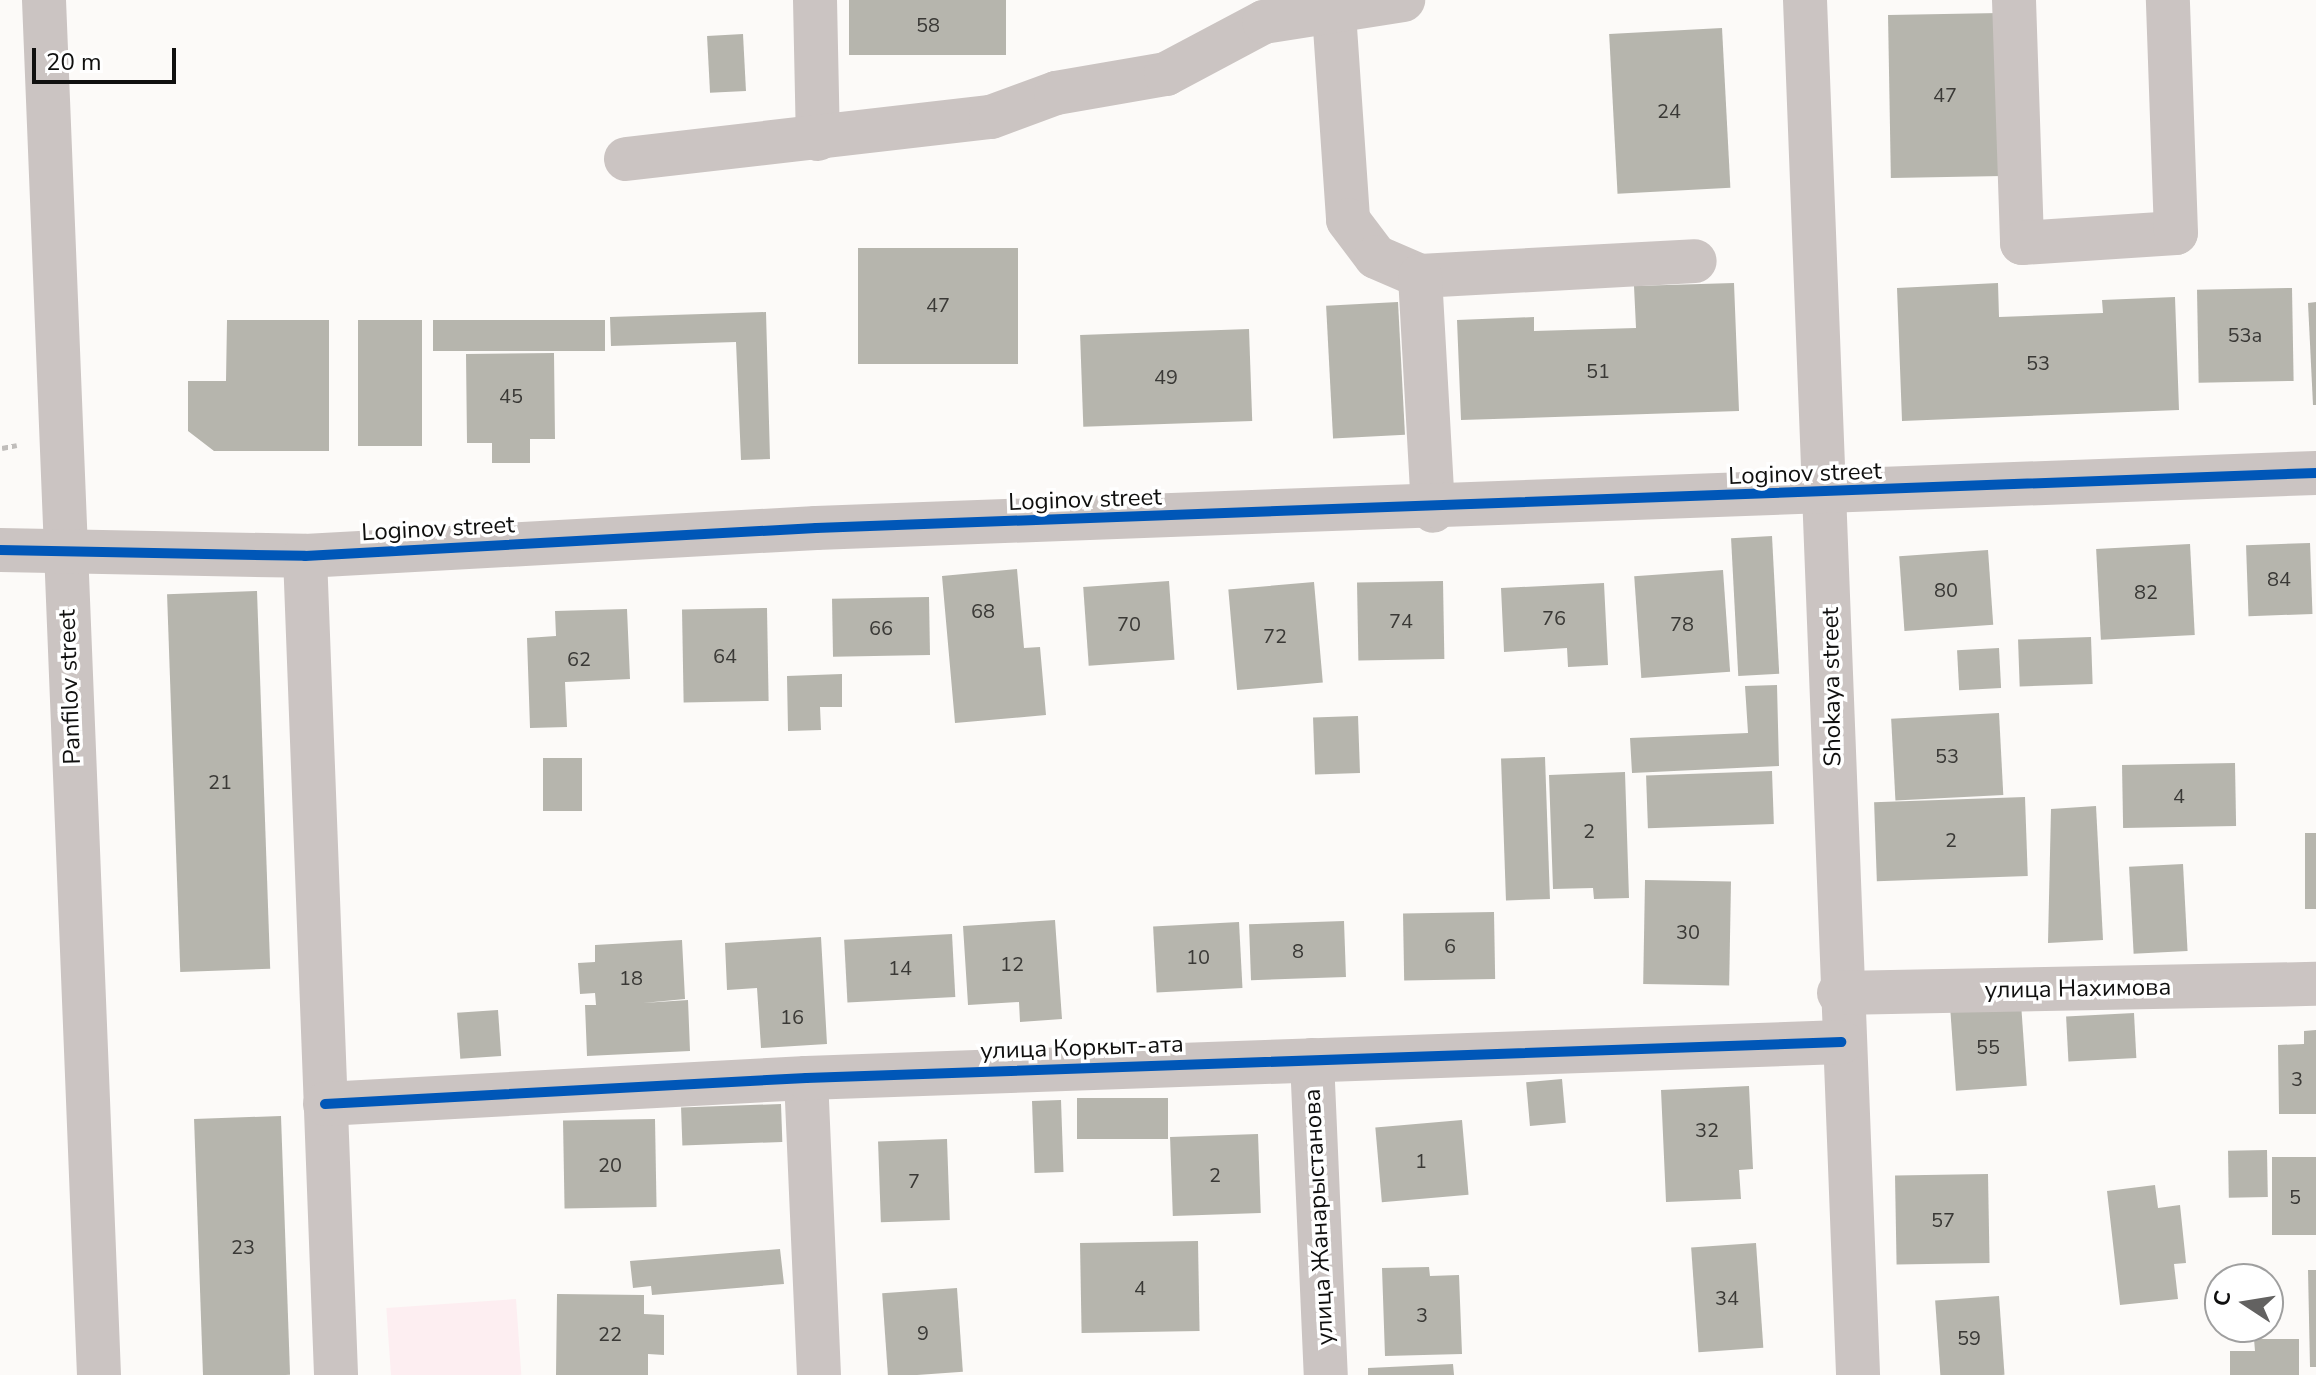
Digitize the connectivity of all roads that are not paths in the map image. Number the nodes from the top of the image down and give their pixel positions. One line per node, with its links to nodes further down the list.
1 (44, 0): 15 (street, Panfilov street)
2 (815, 0): 8 (street)
3 (1403, 0): 7 (street)
4 (1805, 0): 13 (street, Shokaya street)
5 (2014, 0): 6 (street)
6 (2168, 0)
7 (1334, 13): 8 (street); 11 (street)
8 (818, 139): 9 (street)
9 (626, 159)
10 (1695, 261): 11 (street)
11 (1420, 276): 14 (street)
12 (2316, 473): 13 (street, Loginov street)
13 (1825, 493): 14 (street, Loginov street); 19 (street, Shokaya street)
14 (1433, 511): 17 (street, Loginov street)
15 (63, 549): 16 (street, Loginov street); 17 (street, Loginov street); 24 (street, Panfilov street)
16 (0, 550)
17 (305, 556): 23 (street)
18 (2316, 984): 19 (street, улица Нахимова)
19 (1839, 993): 20 (street, Shokaya street)
20 (1841, 1042): 21 (street, улица Коркыт-ата); 28 (street, Shokaya street)
21 (1312, 1060): 22 (street, улица Коркыт-ата); 27 (street, улица Жанарыстанова)
22 (806, 1078): 23 (street, улица Коркыт-ата); 26 (street)
23 (325, 1104): 25 (street)
24 (99, 1375)
25 (336, 1375)
26 (819, 1375)
27 (1326, 1375)
28 (1858, 1375)

